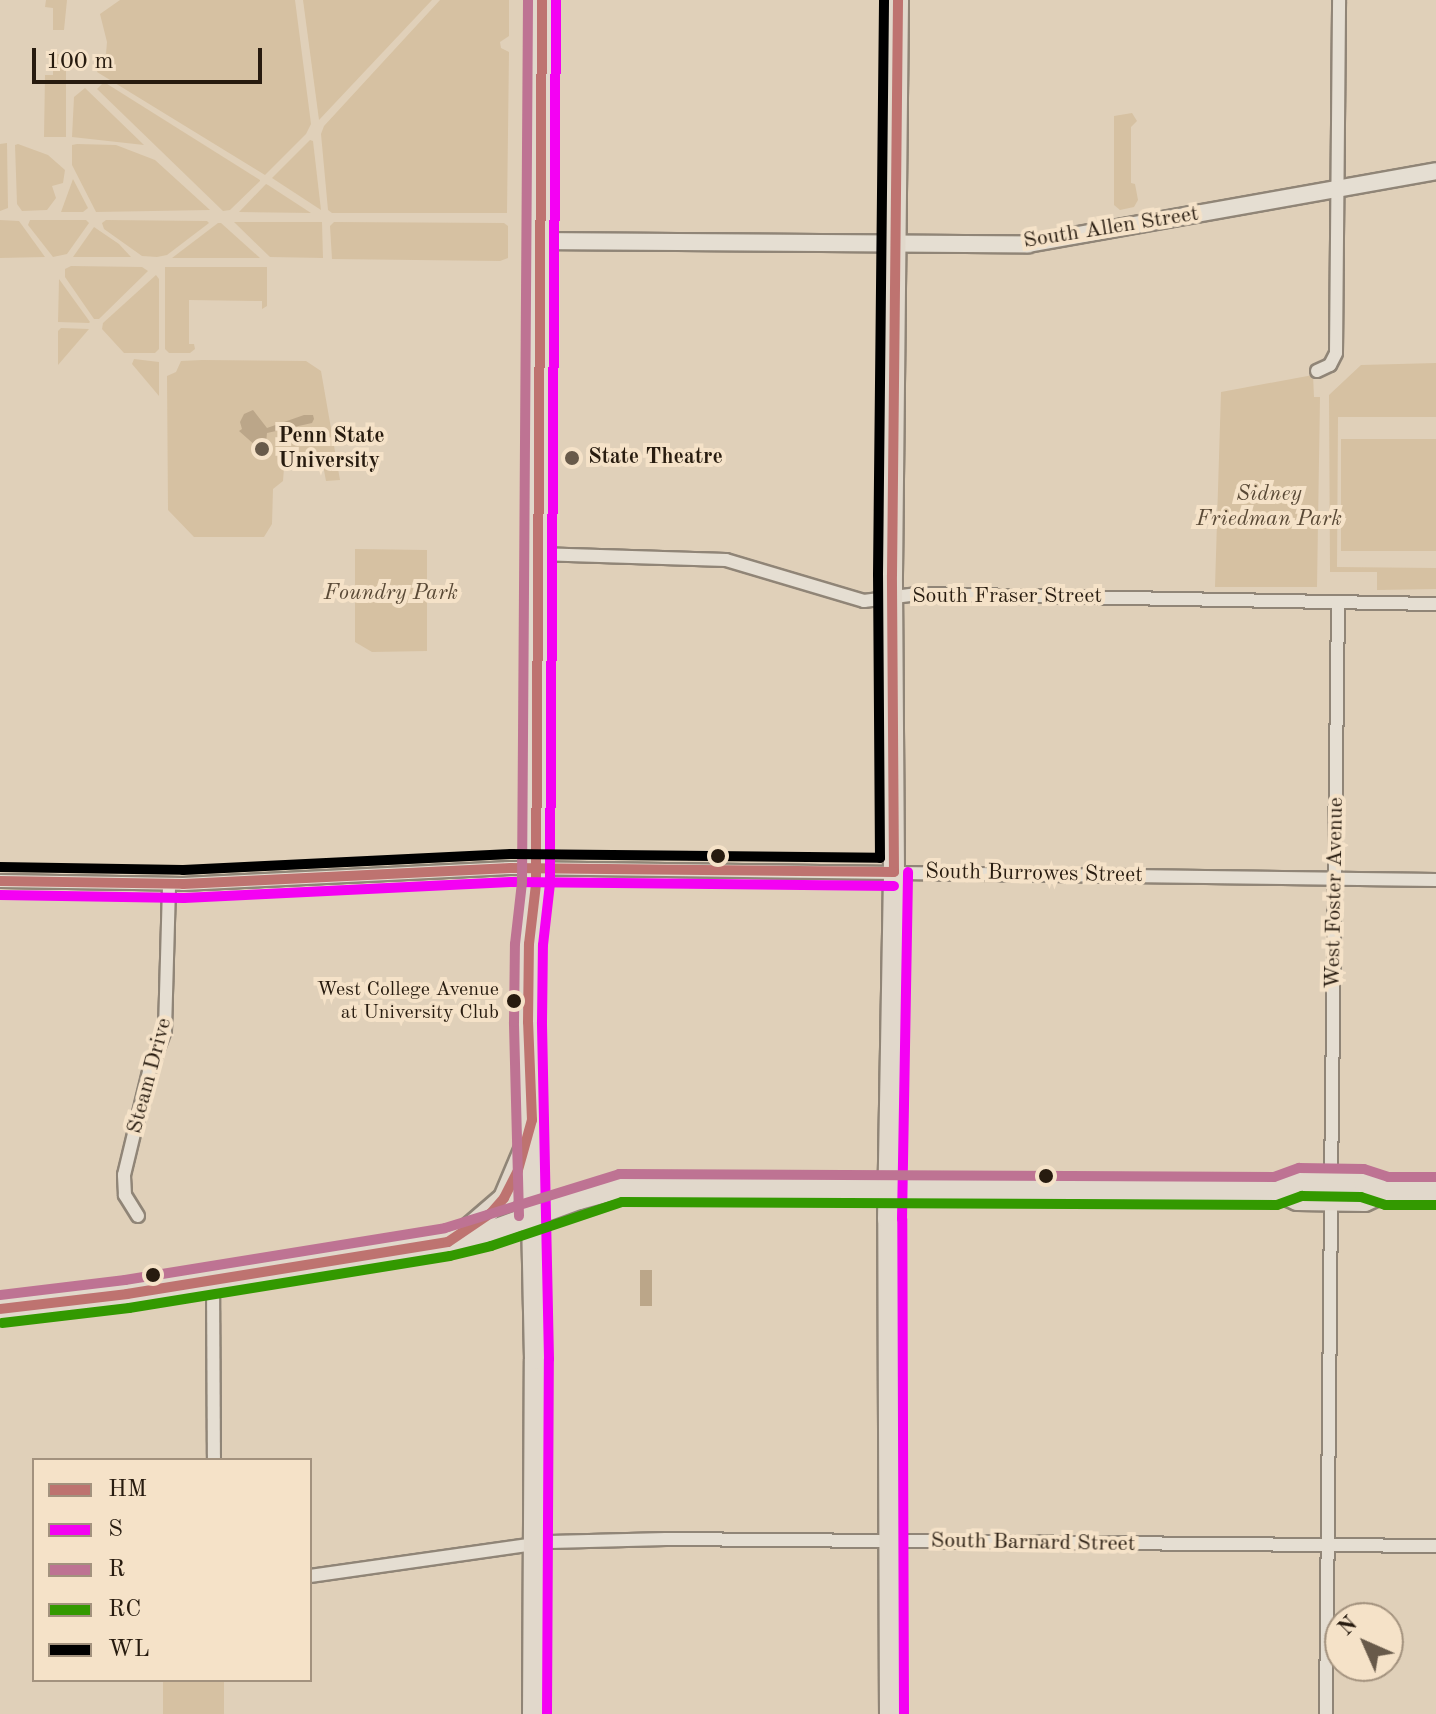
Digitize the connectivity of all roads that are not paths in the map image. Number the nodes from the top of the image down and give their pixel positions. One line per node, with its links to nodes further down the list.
1 (542, 0): 6 (main road)
2 (898, 0): 7 (main road)
3 (1339, 0): 5 (street)
4 (1436, 171): 5 (street, South Allen Street)
5 (1339, 188): 7 (street, South Allen Street); 8 (street)
6 (542, 241): 7 (street, South Allen Street); 9 (main road)
7 (895, 244): 10 (main road)
8 (1317, 371)
9 (537, 554): 10 (street, South Fraser Street); 13 (main road)
10 (892, 597): 11 (street, South Fraser Street); 14 (main road)
11 (1338, 603): 12 (street, South Fraser Street); 15 (street, West Foster Avenue)
12 (1436, 604)
13 (536, 868): 14 (street, South Burrowes Street); 18 (street, South Burrowes Street); 19 (main road)
14 (894, 872): 15 (street, South Burrowes Street); 20 (main road)
15 (1335, 879): 16 (street, South Burrowes Street); 22 (street, West Foster Avenue)
16 (1436, 880)
17 (0, 881): 18 (street, South Burrowes Street)
18 (169, 884): 23 (street, Steam Drive)
19 (532, 1120): 24 (main road); 25 (main road)
20 (889, 1189): 22 (main road); 24 (main road); 29 (main road)
21 (1436, 1191): 22 (main road)
22 (1331, 1192): 31 (street, West Foster Avenue)
23 (138, 1216)
24 (533, 1216): 25 (main road); 30 (main road)
25 (448, 1242): 26 (main road)
26 (213, 1280): 27 (main road); 28 (street)
27 (0, 1309)
28 (214, 1458)
29 (890, 1542): 30 (street, South Barnard Street); 31 (street, South Barnard Street); 35 (main road)
30 (534, 1544): 33 (street, South Barnard Street); 34 (main road)
31 (1328, 1545): 32 (street, South Barnard Street); 36 (street, West Foster Avenue)
32 (1436, 1546)
33 (312, 1576)
34 (533, 1714)
35 (890, 1714)
36 (1326, 1714)

